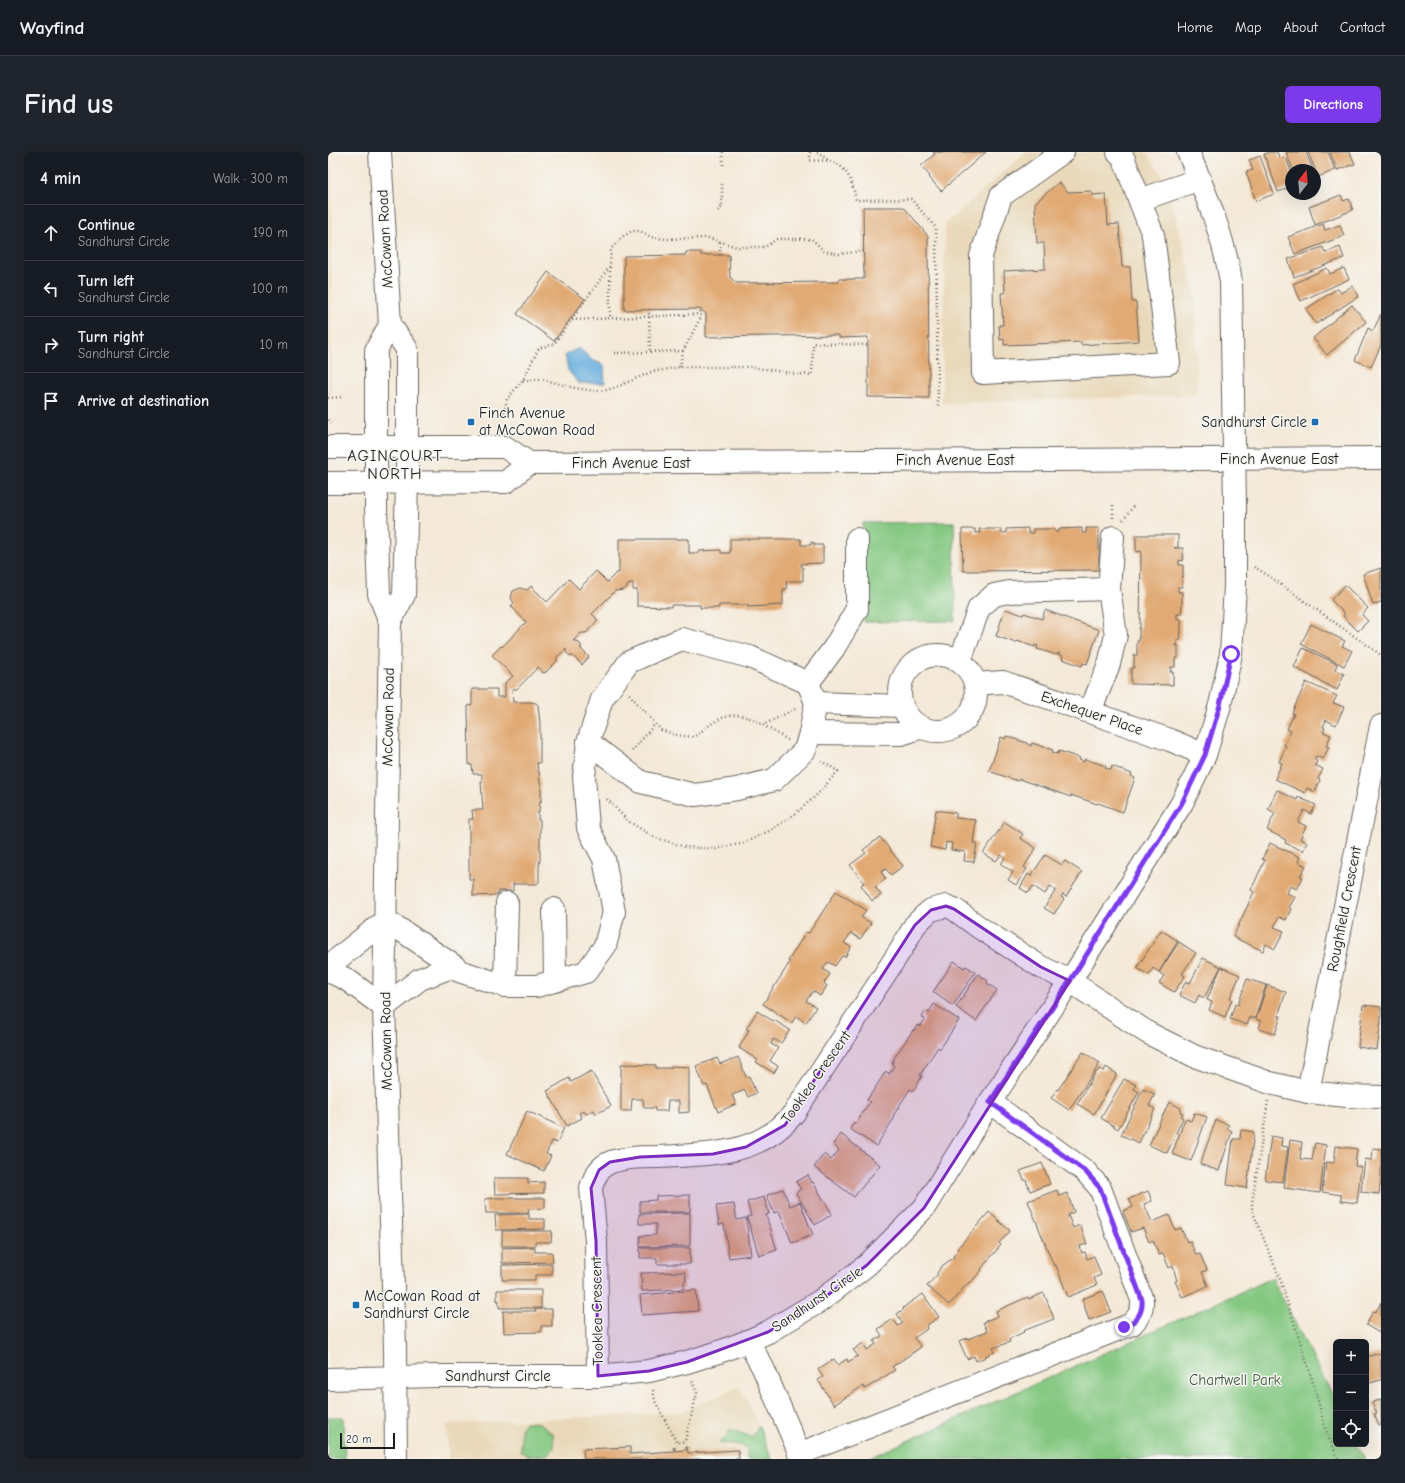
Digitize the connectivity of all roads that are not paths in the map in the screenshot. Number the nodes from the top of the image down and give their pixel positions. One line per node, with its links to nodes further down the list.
1 (380, 152): 7 (street, McCowan Road)
2 (1063, 152): 6 (street)
3 (1118, 152): 6 (street)
4 (1188, 152): 5 (street, Sandhurst Circle)
5 (1200, 179): 6 (street); 11 (street, Sandhurst Circle)
6 (1140, 200)
7 (390, 325): 8 (street, McCowan Road); 10 (street, McCowan Road)
8 (406, 446): 10 (street); 13 (street); 15 (street, McCowan Road)
9 (328, 447): 10 (street)
10 (376, 447): 14 (street, McCowan Road)
11 (1234, 458): 12 (street, Finch Avenue East); 13 (street, Finch Avenue East); 31 (street, Sandhurst Circle)
12 (1381, 458)
13 (529, 463): 15 (street)
14 (377, 482): 15 (street); 16 (street); 20 (street, McCowan Road)
15 (407, 482): 20 (street, McCowan Road)
16 (328, 483)
17 (1113, 537): 19 (street)
18 (857, 539): 22 (street)
19 (1109, 589): 21 (street); 26 (street)
20 (390, 622): 34 (street, McCowan Road)
21 (960, 661): 23 (street); 25 (street)
22 (808, 683): 24 (street); 30 (street)
23 (975, 684): 26 (street, Exchequer Place); 28 (street)
24 (816, 703): 25 (street); 29 (street)
25 (901, 706): 28 (street)
26 (1090, 712): 31 (street, Exchequer Place)
27 (1381, 726): 42 (street, Roughfield Crescent)
28 (919, 728): 29 (street)
29 (810, 733): 30 (street)
30 (588, 742): 38 (street)
31 (1205, 755): 39 (street, Sandhurst Circle)
32 (507, 903): 40 (street)
33 (554, 909): 38 (street)
34 (386, 920): 35 (street); 36 (street); 41 (street, McCowan Road)
35 (454, 966): 40 (street); 41 (street)
36 (328, 968)
37 (328, 971): 41 (street)
38 (554, 981): 40 (street)
39 (1070, 981): 42 (street, Tooklea Crescent); 44 (street, Sandhurst Circle); 46 (street, Tooklea Crescent)
40 (505, 986)
41 (384, 1007): 47 (street, McCowan Road)
42 (1308, 1092): 43 (street, Tooklea Crescent)
43 (1381, 1097)
44 (990, 1102): 45 (street, Sandhurst Circle); 49 (street)
45 (748, 1341): 46 (street, Sandhurst Circle); 49 (street)
46 (598, 1376): 47 (street, Sandhurst Circle)
47 (395, 1377): 48 (street, Sandhurst Circle); 50 (street, McCowan Road)
48 (328, 1379)
49 (801, 1457)
50 (396, 1459)

